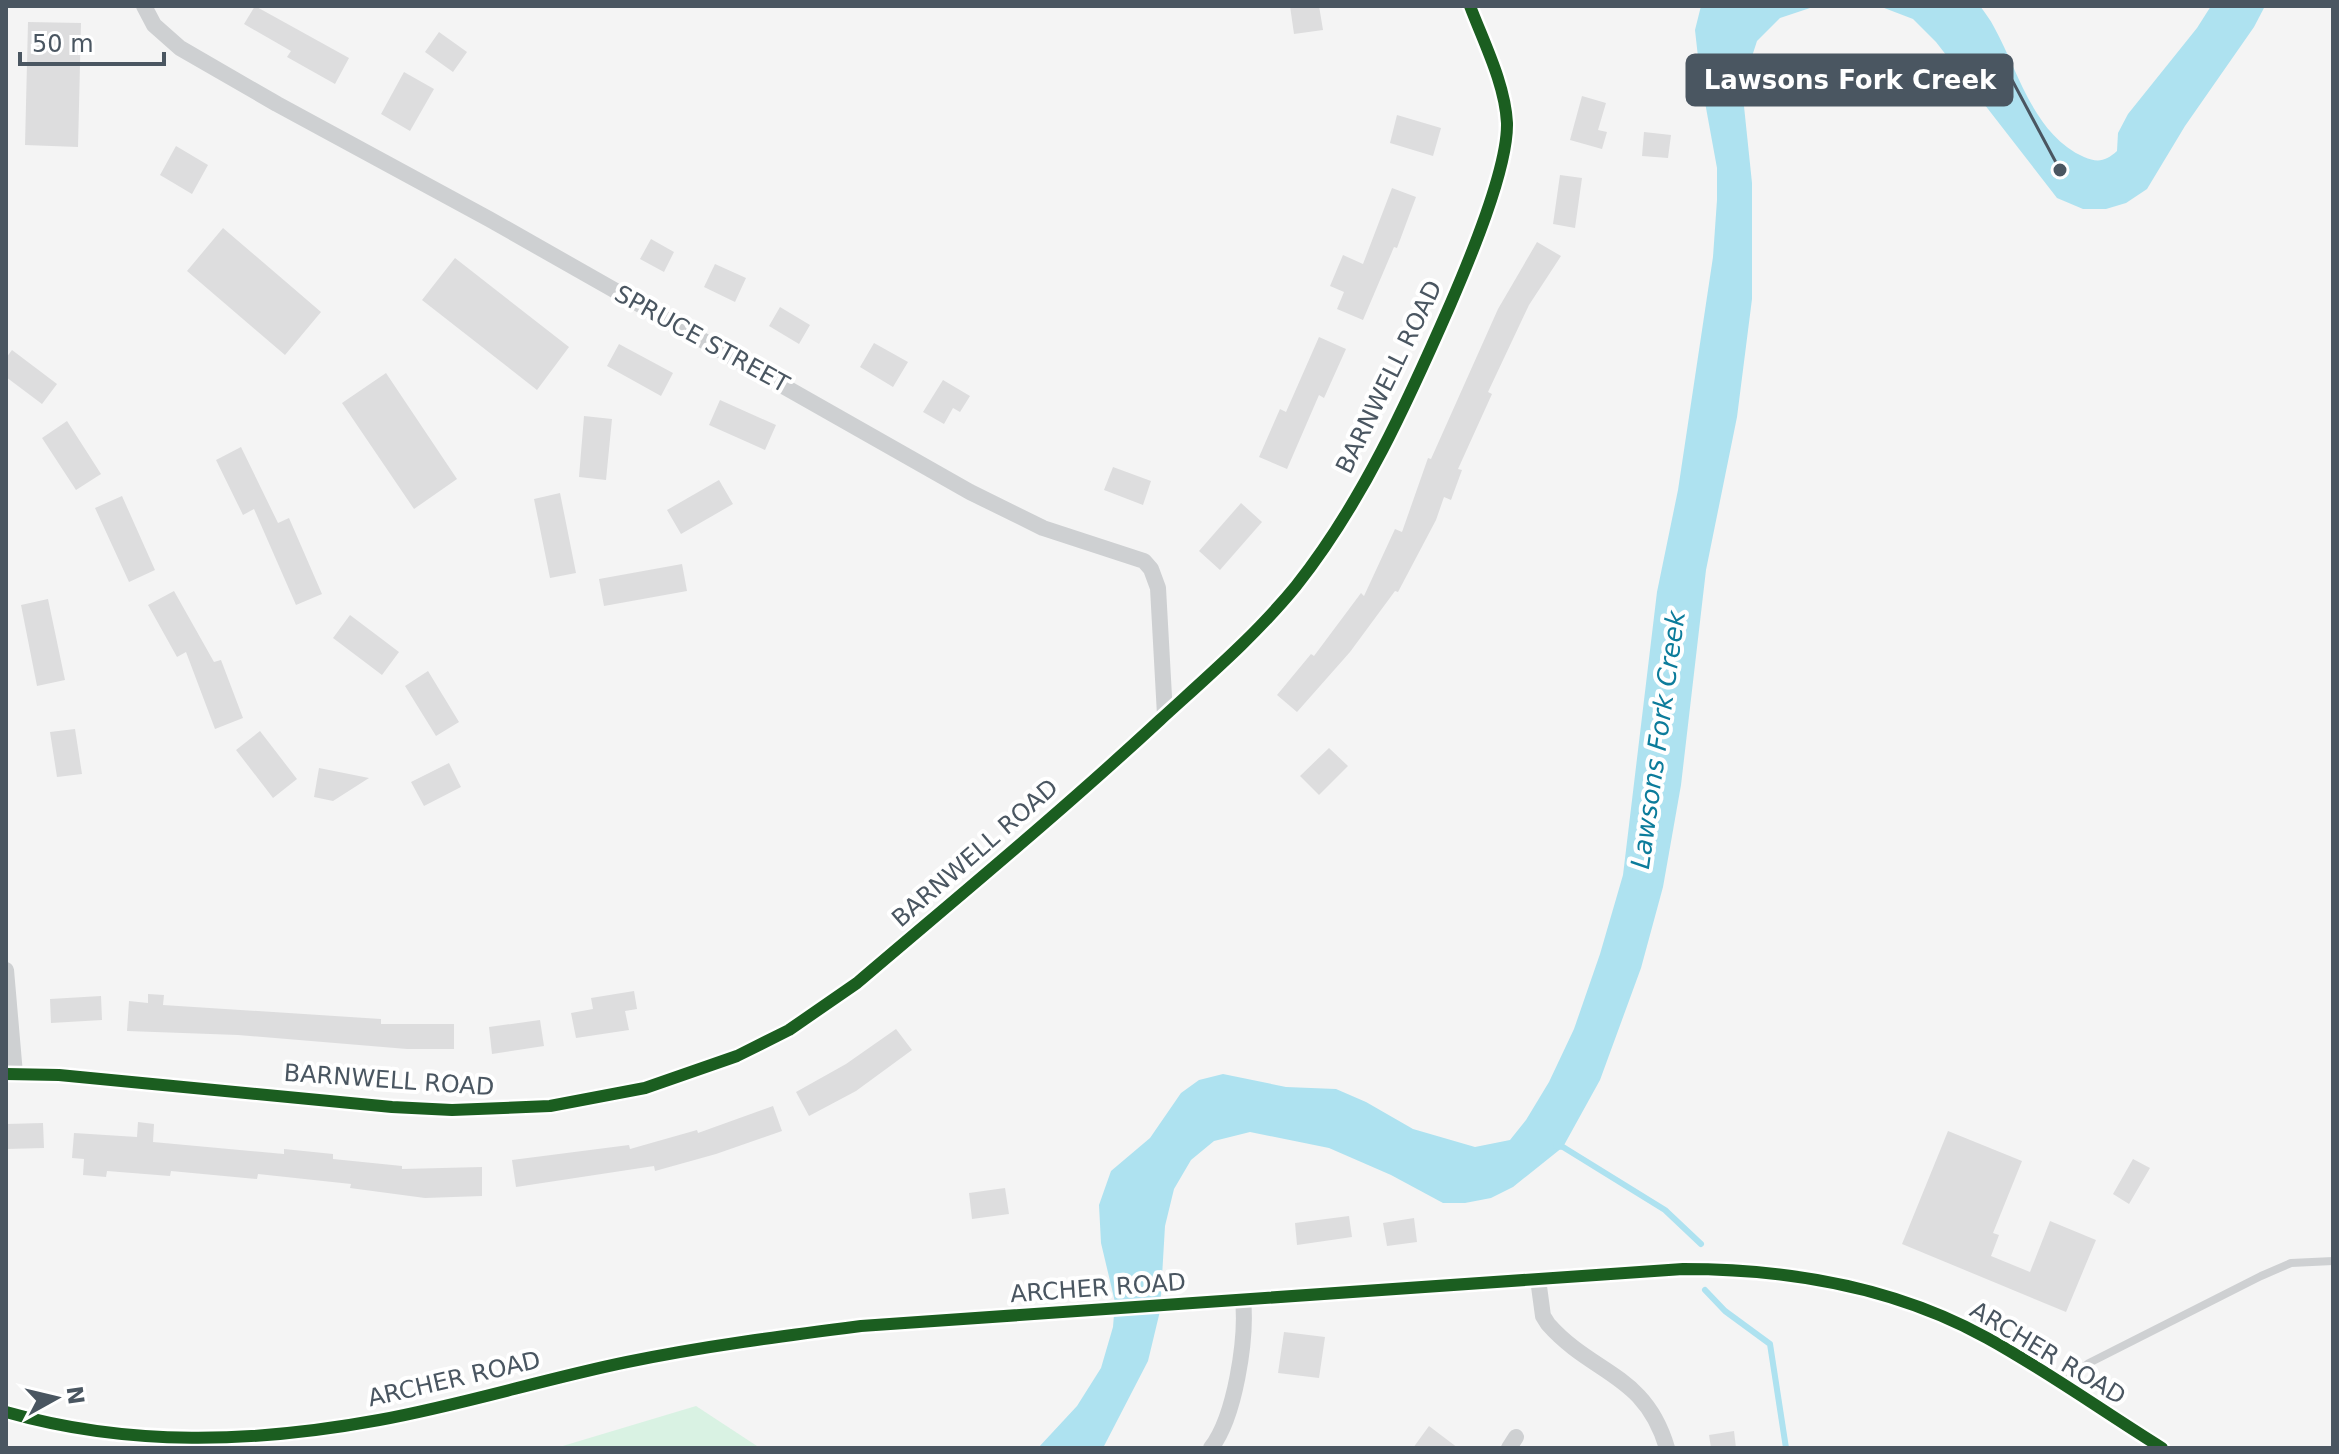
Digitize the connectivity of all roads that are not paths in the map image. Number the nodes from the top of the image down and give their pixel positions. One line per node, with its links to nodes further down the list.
1 (144, 6): 3 (street, SPRUCE STREET)
2 (1470, 6): 3 (street, BARNWELL ROAD)
3 (1165, 715): 5 (street, BARNWELL ROAD)
4 (6, 970): 5 (street)
5 (11, 1074)
6 (2333, 1261): 9 (lane)
7 (1538, 1279): 8 (street, ARCHER ROAD); 9 (street, ARCHER ROAD); 12 (street)
8 (1243, 1300): 10 (street, ARCHER ROAD); 11 (street)
9 (2061, 1384): 13 (street, ARCHER ROAD)
10 (6, 1412)
11 (1211, 1448)
12 (1667, 1448)
13 (2162, 1448)

